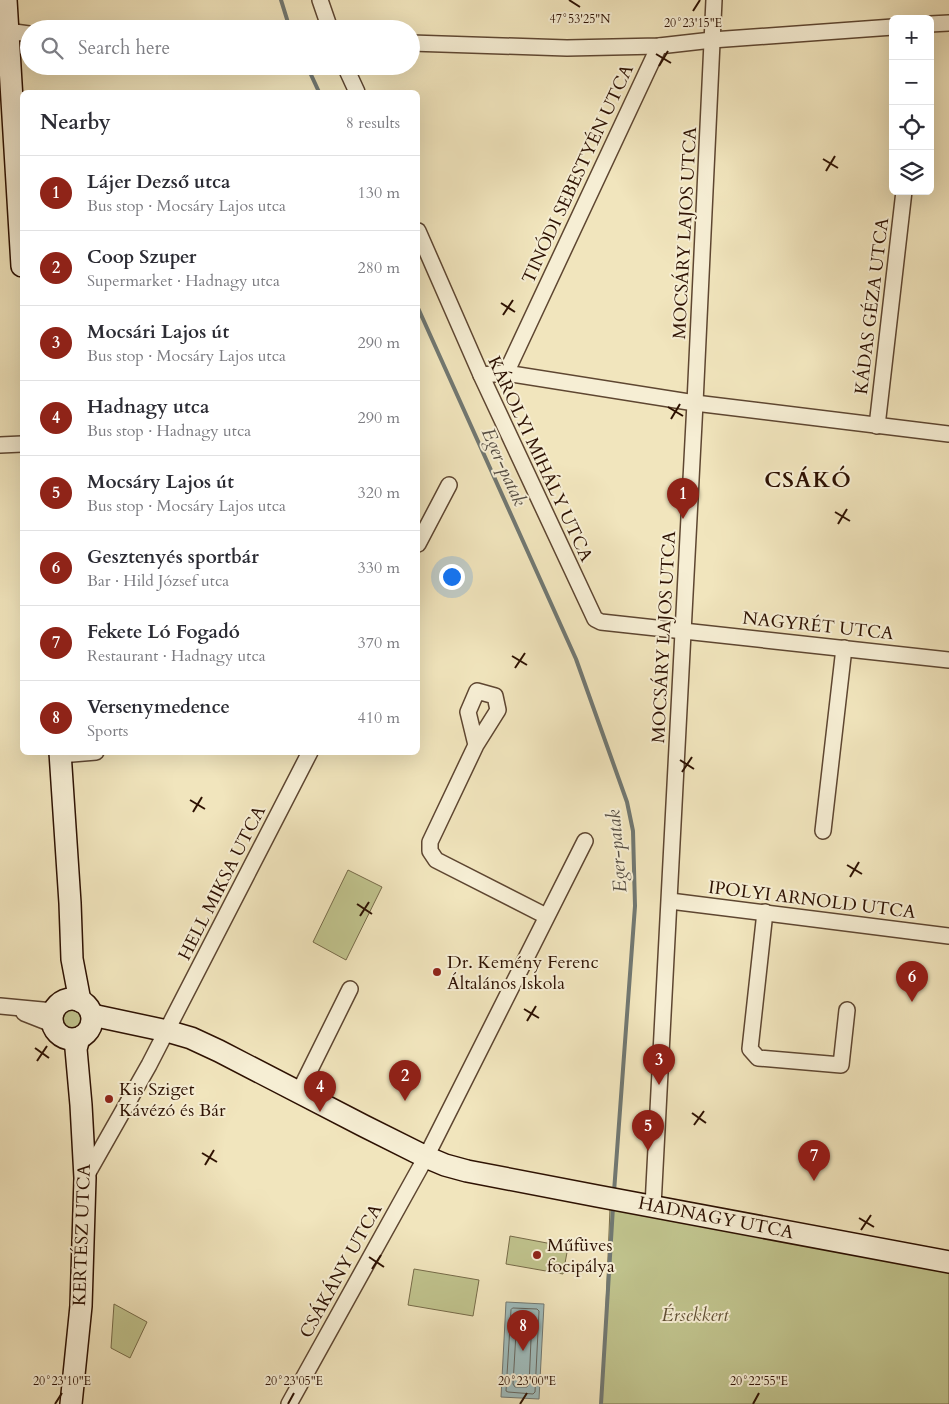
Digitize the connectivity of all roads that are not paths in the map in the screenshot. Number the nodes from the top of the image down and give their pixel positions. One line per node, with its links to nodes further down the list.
1 (6, 0): 8 (street)
2 (320, 0): 4 (street)
3 (714, 0): 9 (street)
4 (327, 20)
5 (949, 23): 6 (street)
6 (934, 24)
7 (889, 27): 9 (street)
8 (12, 32): 15 (street)
9 (712, 40): 11 (street); 19 (street, MOCSÁRY LAJOS UTCA)
10 (420, 43): 11 (street)
11 (659, 46): 17 (street, TINÓDI SEBESTYÉN UTCA)
12 (350, 75): 13 (street)
13 (356, 90)
14 (904, 195): 20 (street, KÁDAS GÉZA UTCA)
15 (20, 219)
16 (420, 236): 18 (street, KÁROLYI MIHÁLY UTCA)
17 (506, 372): 18 (street); 19 (street)
18 (480, 375): 26 (street, KÁROLYI MIHÁLY UTCA)
19 (695, 403): 20 (street); 26 (street, MOCSÁRY LAJOS UTCA)
20 (877, 426): 21 (street)
21 (949, 434)
22 (20, 444): 23 (street)
23 (0, 445)
24 (449, 485): 25 (street)
25 (420, 540)
26 (684, 630): 27 (street, NAGYRÉT UTCA); 34 (street, MOCSÁRY LAJOS UTCA)
27 (844, 648): 28 (street, NAGYRÉT UTCA); 32 (street)
28 (949, 660)
29 (476, 745): 36 (street)
30 (60, 755): 41 (street, KERTÉSZ UTCA)
31 (308, 755): 42 (street, HELL MIKSA UTCA)
32 (823, 831)
33 (585, 841): 36 (street, CSÁKÁNY UTCA)
34 (670, 901): 35 (street, IPOLYI ARNOLD UTCA); 46 (street, MOCSÁRY LAJOS UTCA)
35 (765, 912): 37 (street, IPOLYI ARNOLD UTCA); 40 (street)
36 (546, 916): 44 (street, CSÁKÁNY UTCA)
37 (949, 936)
38 (350, 989): 43 (street)
39 (6, 1006): 41 (street, HADNAGY UTCA)
40 (847, 1010)
41 (72, 1019): 42 (street, HADNAGY UTCA); 45 (street, KERTÉSZ UTCA)
42 (167, 1031): 43 (street, HADNAGY UTCA); 45 (street, HELL MIKSA UTCA)
43 (299, 1092): 44 (street, HADNAGY UTCA)
44 (426, 1157): 46 (street, HADNAGY UTCA); 49 (street, CSÁKÁNY UTCA)
45 (85, 1178): 48 (street, KERTÉSZ UTCA)
46 (653, 1206): 47 (street, HADNAGY UTCA)
47 (949, 1262)
48 (71, 1404)
49 (289, 1404)

